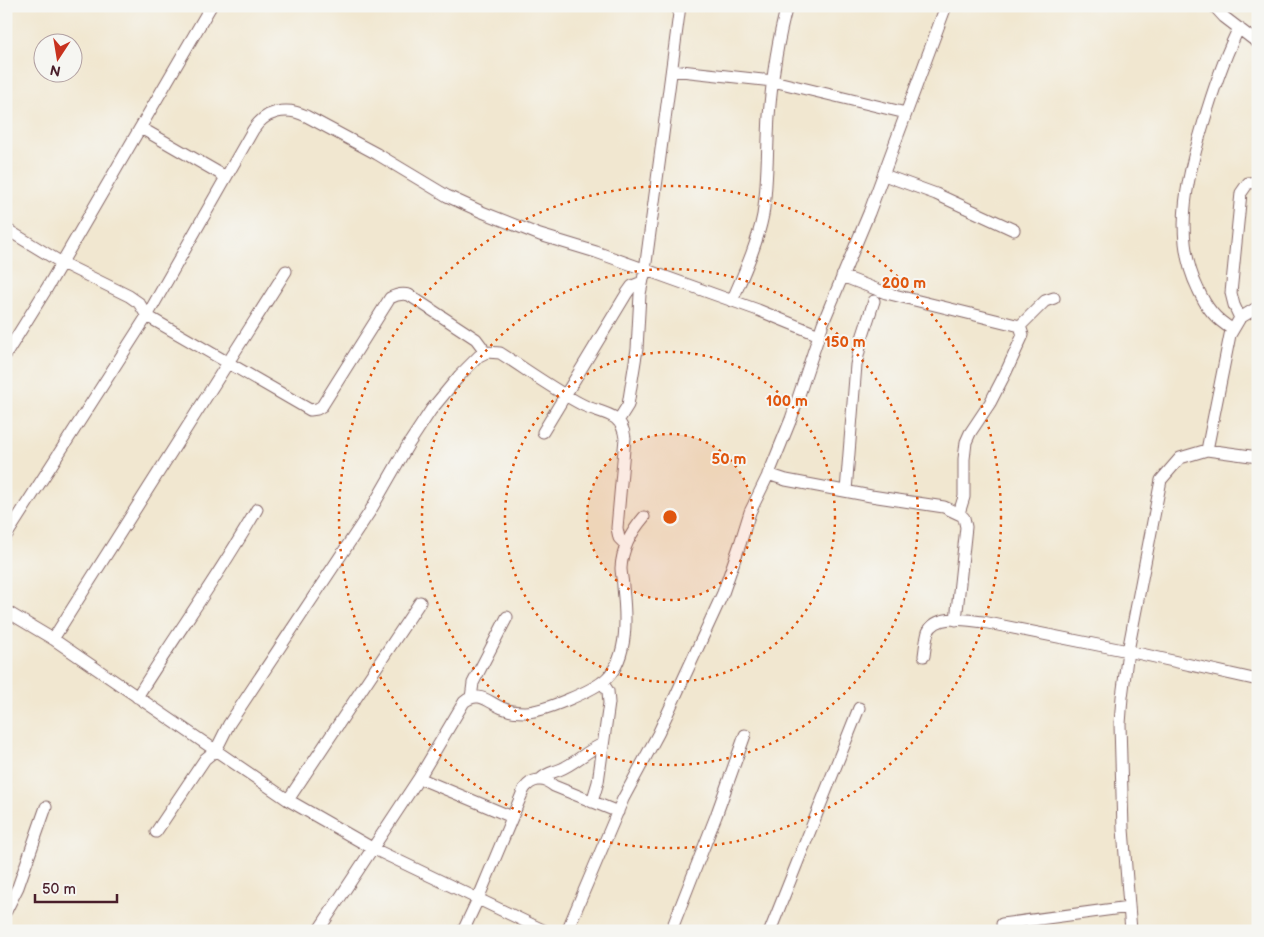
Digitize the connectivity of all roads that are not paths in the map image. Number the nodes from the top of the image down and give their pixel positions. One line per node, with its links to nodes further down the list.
1 (211, 6): 11 (street)
2 (680, 6): 8 (street)
3 (787, 6): 9 (street)
4 (946, 6): 10 (street)
5 (1214, 6): 6 (street)
6 (1239, 28): 7 (street); 29 (street)
7 (1258, 43)
8 (672, 70): 9 (street); 18 (street)
9 (773, 81): 10 (street); 23 (street)
10 (906, 113): 12 (street)
11 (141, 128): 13 (street); 17 (street)
12 (884, 175): 16 (street); 20 (street)
13 (226, 177): 18 (street); 26 (street)
14 (1258, 182): 27 (street)
15 (6, 229): 17 (street)
16 (1014, 230)
17 (62, 263): 26 (street); 32 (street)
18 (645, 270): 21 (street); 23 (street)
19 (286, 271): 33 (street)
20 (842, 276): 28 (street); 30 (street)
21 (642, 282): 34 (street); 35 (street)
22 (1054, 298): 28 (street)
23 (732, 301): 30 (street)
24 (874, 301): 40 (street)
25 (1258, 307): 27 (street)
26 (147, 316): 33 (street); 44 (street)
27 (1240, 318): 29 (street)
28 (1020, 326): 42 (street)
29 (1232, 329): 37 (street)
30 (819, 335): 39 (street)
31 (483, 353): 33 (street); 34 (street); 60 (street)
32 (6, 354)
33 (228, 363): 50 (street)
34 (566, 395): 35 (street); 36 (street)
35 (618, 421): 45 (street)
36 (543, 432)
37 (1207, 450): 38 (street); 51 (street)
38 (1258, 456)
39 (768, 474): 40 (street); 66 (street)
40 (846, 491): 42 (street)
41 (257, 509): 55 (street)
42 (959, 513): 49 (street)
43 (644, 517): 45 (street)
44 (6, 536)
45 (626, 545): 54 (street)
46 (420, 602): 63 (street)
47 (6, 611): 50 (street)
48 (506, 617): 56 (street)
49 (958, 620): 51 (street); 52 (street)
50 (53, 639): 55 (street)
51 (1128, 651): 53 (street); 71 (street)
52 (924, 656)
53 (1258, 680)
54 (602, 682): 56 (street); 59 (street)
55 (137, 697): 60 (street)
56 (471, 698): 61 (street)
57 (859, 708): 79 (street)
58 (745, 735): 78 (street)
59 (603, 744): 62 (street); 64 (street)
60 (216, 750): 63 (street); 68 (street)
61 (419, 778): 67 (street); 69 (street)
62 (541, 779): 64 (street); 67 (street)
63 (288, 800): 69 (street)
64 (592, 802): 66 (street)
65 (46, 807): 72 (street)
66 (618, 812): 77 (street)
67 (512, 817): 70 (street)
68 (156, 832)
69 (372, 848): 70 (street); 74 (street)
70 (478, 899): 75 (street); 76 (street)
71 (1129, 907): 73 (street); 80 (street)
72 (6, 911)
73 (1002, 924)
74 (318, 931)
75 (463, 931)
76 (545, 931)
77 (567, 931)
78 (671, 931)
79 (770, 931)
80 (1131, 931)

